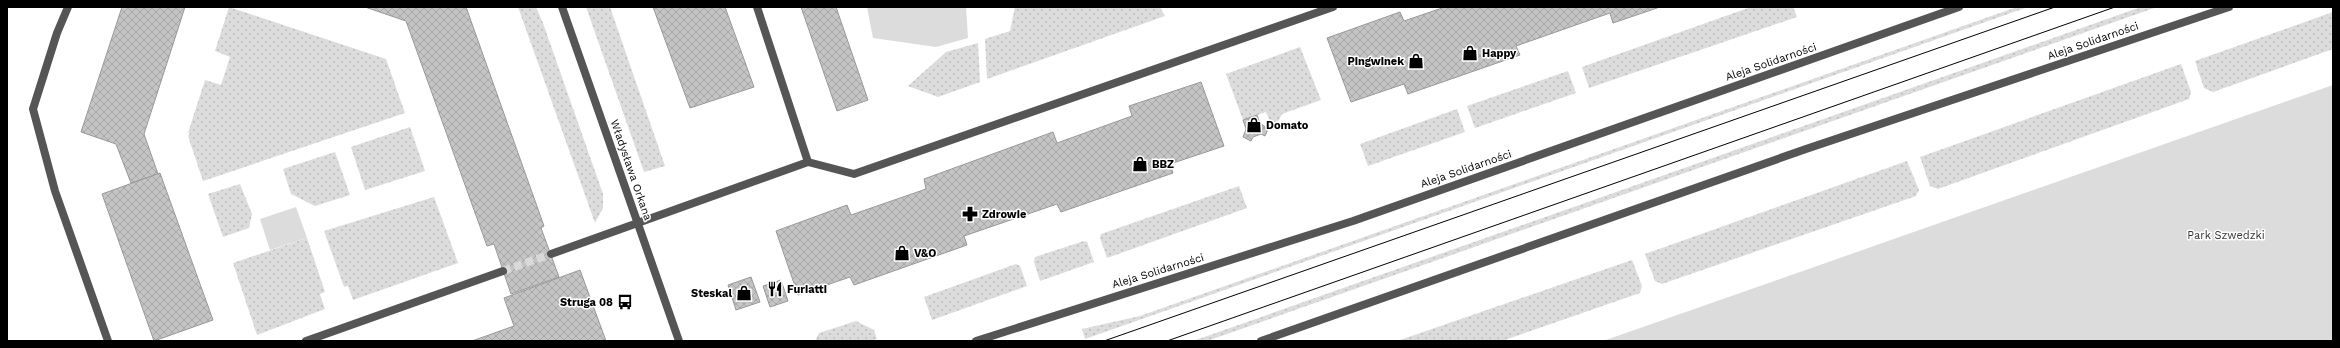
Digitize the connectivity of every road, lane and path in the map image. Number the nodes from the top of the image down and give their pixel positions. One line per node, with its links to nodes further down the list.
1 (68, 7): 11 (street)
2 (562, 7): 8 (street, Władysława Orkana)
3 (757, 7): 7 (street)
4 (1333, 7): 7 (street)
5 (1959, 7): 14 (street, Aleja Solidarności)
6 (2229, 7): 15 (street, Aleja Solidarności)
7 (808, 162): 8 (street)
8 (637, 223): 9 (street); 13 (street, Władysława Orkana)
9 (551, 254)
10 (503, 271): 12 (street)
11 (108, 341)
12 (306, 341)
13 (679, 341)
14 (976, 341)
15 (1262, 341)

